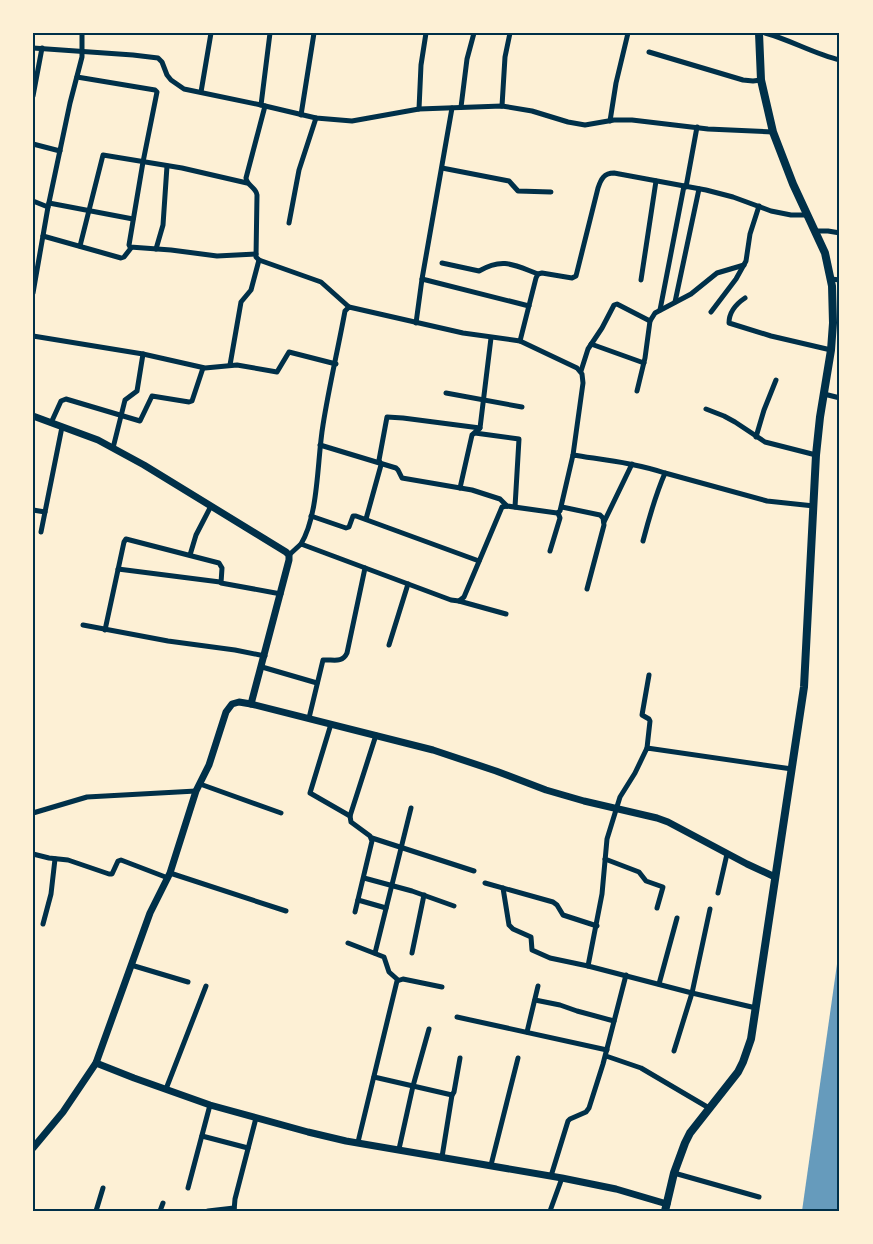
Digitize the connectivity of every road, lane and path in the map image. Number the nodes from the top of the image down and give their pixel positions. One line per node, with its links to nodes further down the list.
1 (82, 33): 13 (street)
2 (212, 33): 18 (street)
3 (270, 33): 20 (street)
4 (314, 33): 25 (street)
5 (426, 33): 24 (street)
6 (474, 33): 22 (street)
7 (510, 33): 21 (street)
8 (628, 33): 27 (street)
9 (759, 33): 17 (main road)
10 (765, 33): 15 (street)
11 (33, 48): 12 (street)
12 (42, 48): 13 (street); 19 (street)
13 (82, 51): 16 (street); 18 (street)
14 (649, 52): 17 (street)
15 (840, 60)
16 (77, 77): 31 (street); 32 (street)
17 (761, 80): 29 (main road)
18 (201, 93): 20 (street)
19 (33, 96)
20 (263, 105): 25 (street); 36 (street)
21 (501, 106): 22 (street); 27 (street)
22 (460, 107): 23 (street)
23 (452, 108): 24 (street); 34 (street)
24 (419, 109): 26 (street)
25 (301, 115): 26 (street)
26 (316, 118): 46 (street)
27 (610, 121): 28 (street)
28 (697, 128): 29 (street); 37 (street)
29 (774, 132): 44 (main road)
30 (33, 144): 31 (street)
31 (60, 151): 41 (street)
32 (143, 162): 33 (street); 43 (street); 45 (street)
33 (167, 166): 36 (street); 52 (street)
34 (442, 168): 39 (street); 57 (street)
35 (656, 181): 37 (street); 56 (street); 58 (street)
36 (247, 183): 53 (street)
37 (685, 186): 38 (street); 65 (street)
38 (699, 189): 42 (street); 62 (street)
39 (551, 192)
40 (33, 201): 41 (street)
41 (49, 205): 43 (street); 49 (street)
42 (759, 206): 44 (street); 55 (street)
43 (90, 211): 45 (street); 50 (street)
44 (808, 215): 47 (main road)
45 (134, 219): 51 (street)
46 (289, 223)
47 (816, 231): 48 (street); 59 (main road)
48 (840, 232)
49 (43, 236): 50 (street); 60 (street)
50 (80, 246): 51 (street)
51 (131, 248): 52 (street)
52 (156, 249): 53 (street)
53 (257, 257): 64 (street); 77 (street)
54 (442, 262): 56 (street)
55 (744, 265): 62 (street); 66 (street)
56 (538, 274): 63 (street)
57 (422, 279): 63 (street); 68 (street)
58 (641, 280)
59 (835, 280): 73 (main road)
60 (33, 292)
61 (745, 298): 73 (street)
62 (675, 302): 65 (street)
63 (529, 306): 71 (street)
64 (349, 307): 68 (street); 75 (street)
65 (660, 310): 67 (street)
66 (711, 312)
67 (650, 321): 72 (street); 76 (street)
68 (416, 323): 70 (street)
69 (33, 336): 74 (street)
70 (491, 338): 71 (street); 85 (street)
71 (520, 341): 79 (street)
72 (591, 344): 76 (street); 79 (street)
73 (831, 350): 83 (main road)
74 (143, 354): 78 (street); 89 (street)
75 (336, 363): 77 (street); 95 (street)
76 (644, 363): 81 (street)
77 (230, 365): 78 (street)
78 (203, 368): 89 (street)
79 (581, 371): 97 (street)
80 (776, 380): 94 (street)
81 (637, 392)
82 (446, 393): 85 (street)
83 (824, 394): 84 (street); 98 (main road)
84 (840, 398)
85 (483, 399): 86 (street); 92 (street)
86 (522, 407)
87 (706, 409): 94 (street)
88 (33, 416): 90 (street)
89 (122, 416): 90 (street); 96 (street)
90 (51, 423): 91 (street)
91 (62, 427): 96 (street); 109 (street)
92 (480, 428): 93 (street); 100 (street)
93 (473, 432): 102 (street); 106 (street)
94 (756, 437): 98 (street)
95 (320, 445): 100 (street); 110 (street)
96 (113, 448): 103 (street)
97 (573, 455): 99 (street); 108 (street)
98 (816, 455): 105 (main road)
99 (632, 464): 101 (street); 112 (street)
100 (381, 465): 102 (street); 111 (street)
101 (665, 473): 105 (street); 114 (street)
102 (460, 488): 104 (street)
103 (211, 506): 117 (street); 118 (street)
104 (507, 506): 106 (street); 119 (street)
105 (814, 506): 140 (main road)
106 (515, 507): 108 (street)
107 (33, 510): 109 (street)
108 (560, 510): 112 (street); 116 (street)
109 (45, 512): 113 (street)
110 (311, 516): 111 (street); 115 (street)
111 (366, 519): 119 (street)
112 (604, 523): 124 (street)
113 (41, 532)
114 (643, 541)
115 (301, 544): 118 (street); 120 (street)
116 (550, 551)
117 (190, 555): 121 (street); 122 (street)
118 (289, 555): 125 (street)
119 (479, 561): 126 (street)
120 (365, 568): 123 (street); 134 (street)
121 (118, 569): 122 (street); 129 (street)
122 (220, 582): 125 (street)
123 (408, 584): 126 (street); 130 (street)
124 (587, 589)
125 (281, 594): 131 (street)
126 (459, 601): 127 (street)
127 (506, 614)
128 (83, 625): 129 (street)
129 (105, 630): 131 (street)
130 (388, 645)
131 (265, 656): 132 (street)
132 (262, 667): 134 (street); 135 (street)
133 (649, 675): 139 (street)
134 (317, 683): 136 (street)
135 (251, 704): 136 (street); 141 (street)
136 (309, 718): 137 (street)
137 (331, 724): 138 (street); 146 (street)
138 (376, 735): 143 (street); 146 (street)
139 (647, 748): 140 (street); 143 (street)
140 (792, 769): 155 (main road)
141 (198, 787): 144 (street); 145 (street); 154 (street)
142 (411, 808): 148 (street)
143 (615, 809): 150 (street); 152 (street)
144 (33, 813)
145 (281, 813)
146 (350, 816): 147 (street)
147 (372, 838): 148 (street); 156 (street)
148 (401, 847): 153 (street); 158 (street)
149 (33, 854): 151 (street)
150 (727, 854): 155 (street); 160 (street)
151 (55, 859): 154 (street); 170 (street)
152 (604, 859): 165 (street); 171 (street)
153 (474, 871)
154 (169, 875): 167 (street); 175 (street)
155 (775, 877): 186 (main road)
156 (364, 878): 158 (street); 162 (street)
157 (485, 883): 159 (street)
158 (392, 885): 161 (street); 164 (street)
159 (503, 888): 171 (street); 176 (street)
160 (718, 893)
161 (424, 895): 163 (street); 174 (street)
162 (358, 900): 164 (street); 168 (street)
163 (454, 906)
164 (386, 908): 173 (street)
165 (657, 908)
166 (710, 909): 184 (street)
167 (286, 911)
168 (355, 912)
169 (677, 918): 180 (street)
170 (43, 924)
171 (597, 926): 176 (street)
172 (348, 943): 173 (street)
173 (375, 953): 178 (street)
174 (411, 953)
175 (130, 965): 179 (street); 195 (street)
176 (588, 966): 177 (street)
177 (626, 975): 180 (street); 188 (street)
178 (398, 980): 183 (street); 196 (street)
179 (188, 982)
180 (659, 984): 184 (street)
181 (206, 986): 198 (street)
182 (538, 986): 185 (street)
183 (442, 987)
184 (692, 993): 186 (street); 191 (street)
185 (535, 1000): 188 (street); 190 (street)
186 (756, 1008): 201 (main road)
187 (457, 1017): 190 (street)
188 (614, 1021): 192 (street)
189 (429, 1029): 197 (street)
190 (527, 1032): 192 (street)
191 (674, 1051)
192 (606, 1053): 201 (street); 211 (street)
193 (460, 1058): 199 (street)
194 (518, 1058): 209 (street)
195 (96, 1063): 198 (street); 205 (street)
196 (374, 1077): 197 (street); 204 (street)
197 (413, 1086): 199 (street); 207 (street)
198 (166, 1089): 200 (street)
199 (452, 1095): 208 (street)
200 (210, 1105): 202 (street); 203 (street)
201 (709, 1108): 210 (main road)
202 (256, 1118): 204 (street); 206 (street)
203 (202, 1136): 206 (street); 214 (street)
204 (358, 1143): 207 (street)
205 (33, 1148)
206 (248, 1148): 218 (street)
207 (399, 1149): 208 (street)
208 (442, 1157): 209 (street)
209 (491, 1166): 211 (street)
210 (674, 1173): 215 (street); 217 (main road)
211 (551, 1176): 212 (street)
212 (562, 1178): 217 (street); 222 (street)
213 (103, 1188): 219 (street)
214 (188, 1188)
215 (759, 1197)
216 (163, 1203): 220 (street)
217 (666, 1208)
218 (234, 1210): 221 (street)
219 (96, 1211)
220 (160, 1211)
221 (208, 1211)
222 (550, 1211)

